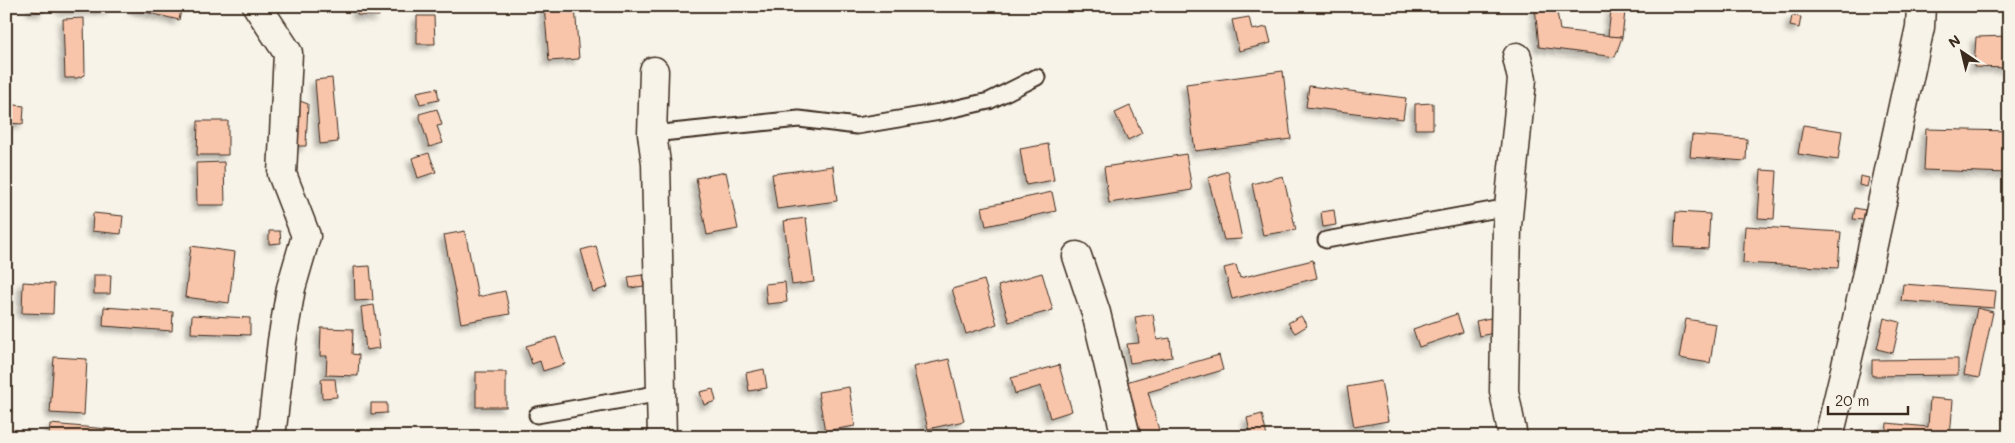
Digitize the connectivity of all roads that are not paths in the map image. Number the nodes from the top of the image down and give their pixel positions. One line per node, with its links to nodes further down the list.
1 (257, 6): 12 (street)
2 (1921, 6): 16 (street)
3 (1517, 57): 7 (street)
4 (654, 72): 6 (street)
5 (1036, 77): 6 (lane)
6 (652, 134): 10 (street)
7 (1509, 207): 8 (lane); 15 (street)
8 (1326, 240)
9 (1077, 256): 14 (street)
10 (662, 392): 11 (lane); 13 (street)
11 (536, 415)
12 (271, 437)
13 (662, 437)
14 (1126, 437)
15 (1513, 437)
16 (1830, 437)

